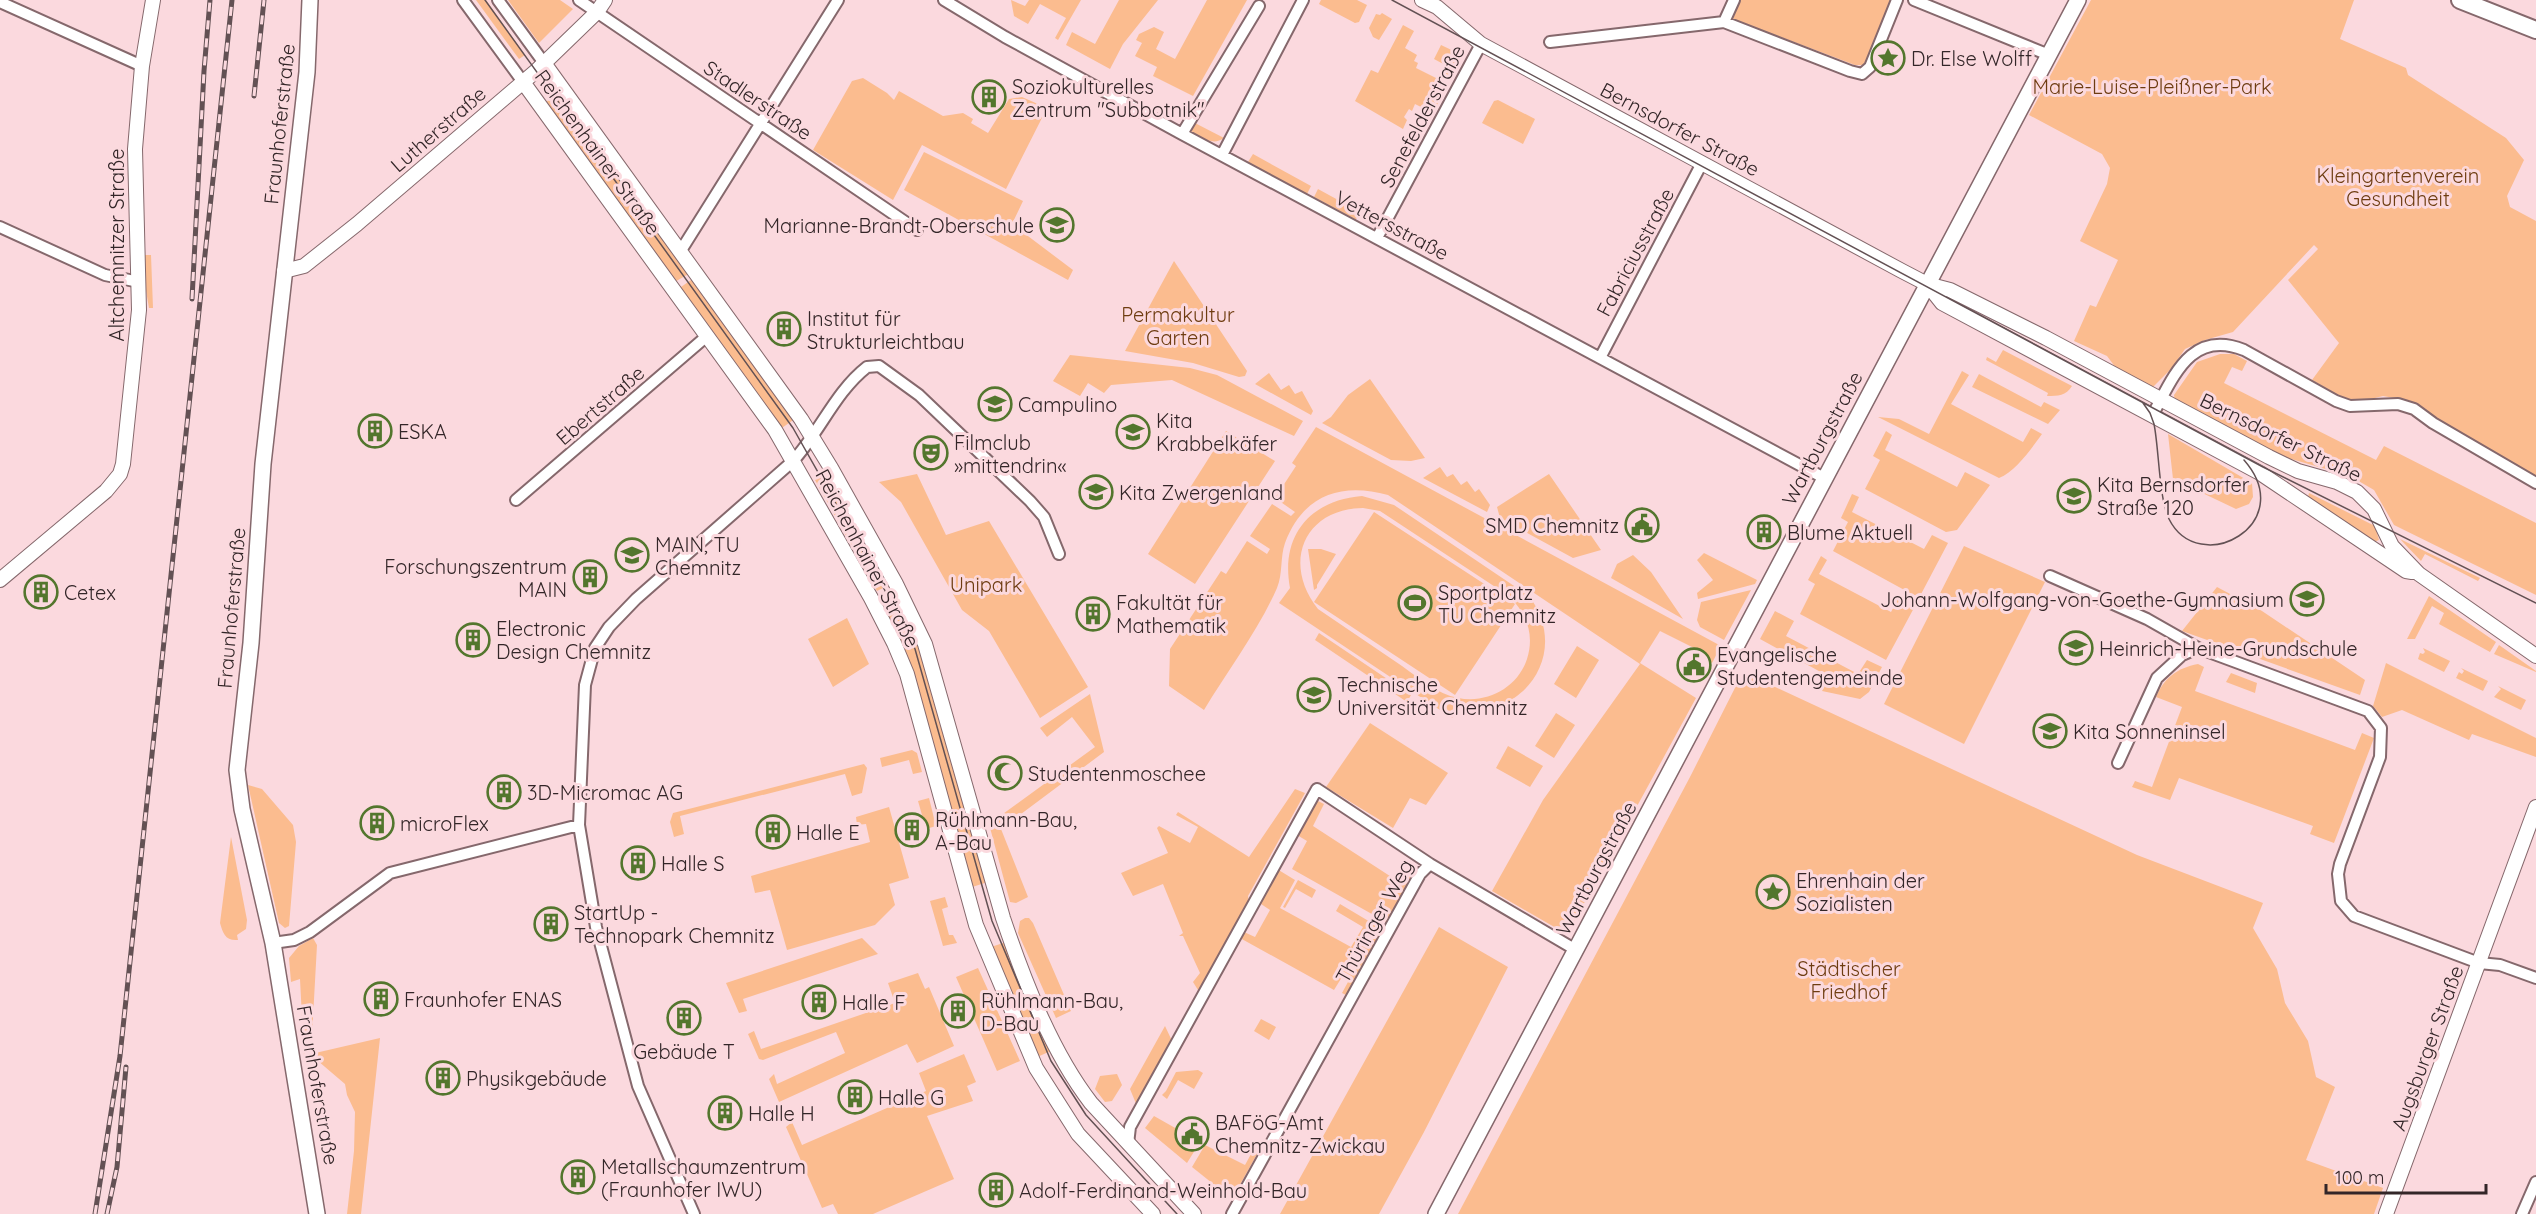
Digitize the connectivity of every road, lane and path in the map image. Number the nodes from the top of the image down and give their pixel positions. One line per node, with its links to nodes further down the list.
1 (153, 0): 25 (street, Altchemnitzer Straße)
2 (310, 0): 35 (main road, Fraunhoferstraße)
3 (463, 0): 26 (street, Reichenhainer Straße)
4 (498, 0): 24 (street, Reichenhainer Straße)
5 (579, 0): 18 (street, Stadlerstraße)
6 (605, 0): 18 (street, Lutherstraße)
7 (838, 0): 27 (street)
8 (944, 0): 28 (street, Vettersstraße)
9 (1303, 0): 29 (street)
10 (1422, 0): 22 (street, Bernsdorfer Straße)
11 (1734, 0): 19 (street)
12 (1897, 0): 19 (street)
13 (1914, 0): 23 (street)
14 (2078, 0): 23 (main road, Wartburgstraße)
15 (2460, 0): 20 (main road)
16 (0, 2): 25 (street)
17 (1258, 6): 28 (street)
18 (597, 12): 24 (street, Lutherstraße); 27 (street, Stadlerstraße)
19 (1724, 22): 21 (street)
20 (2536, 30)
21 (1550, 42)
22 (1481, 44): 30 (street, Bernsdorfer Straße); 33 (street, Senefelderstraße)
23 (2049, 55): 37 (main road, Wartburgstraße)
24 (544, 63): 26 (street, Lutherstraße); 34 (street, Reichenhainer Straße)
25 (142, 66): 36 (street, Altchemnitzer Straße)
26 (523, 82): 35 (street, Lutherstraße); 38 (street, Reichenhainer Straße)
27 (761, 125): 32 (street, Stadlerstraße); 34 (street)
28 (1182, 134): 29 (street, Vettersstraße)
29 (1222, 155): 33 (street, Vettersstraße)
30 (1702, 163): 37 (street, Bernsdorfer Straße); 39 (street, Fabriciusstraße)
31 (0, 227): 36 (street)
32 (917, 230)
33 (1377, 238): 39 (street, Vettersstraße)
34 (680, 252): 42 (street, Reichenhainer Straße)
35 (284, 271): 57 (main road, Fraunhoferstraße)
36 (139, 282): 50 (street, Altchemnitzer Straße)
37 (1927, 284): 40 (street, Bernsdorfer Straße); 41 (street, Bernsdorfer Straße); 44 (main road, Wartburgstraße)
38 (707, 336): 43 (street, Reichenhainer Straße); 46 (street, Ebertstraße)
39 (1599, 358): 44 (street, Vettersstraße)
40 (2161, 400): 41 (street); 45 (street); 48 (street, Bernsdorfer Straße)
41 (2153, 414): 48 (street, Bernsdorfer Straße)
42 (813, 437): 43 (street); 47 (street); 61 (street, Reichenhainer Straße)
43 (793, 461): 55 (street); 65 (street, Reichenhainer Straße)
44 (1824, 478): 58 (main road, Wartburgstraße)
45 (2536, 483)
46 (516, 500)
47 (1059, 554)
48 (2420, 574): 52 (street, Bernsdorfer Straße)
49 (2050, 576): 51 (street, Augsburger Straße)
50 (0, 579)
51 (2198, 648): 53 (street); 59 (street, Augsburger Straße)
52 (2536, 656)
53 (2118, 763)
54 (2536, 807): 59 (street, Augsburger Straße)
55 (579, 825): 57 (street); 64 (street)
56 (1430, 864): 58 (street); 61 (street, Thüringer Weg); 67 (street, Thüringer Weg)
57 (273, 944): 63 (main road, Fraunhoferstraße)
58 (1576, 950): 68 (main road, Wartburgstraße)
59 (2479, 963): 60 (street); 69 (street, Augsburger Straße)
60 (2536, 978)
61 (1128, 1144): 66 (street, Reichenhainer Straße)
62 (2536, 1182): 70 (street)
63 (317, 1214)
64 (694, 1214)
65 (1153, 1214)
66 (1194, 1214)
67 (1232, 1214)
68 (1436, 1214)
69 (2386, 1214)
70 (2522, 1214)

